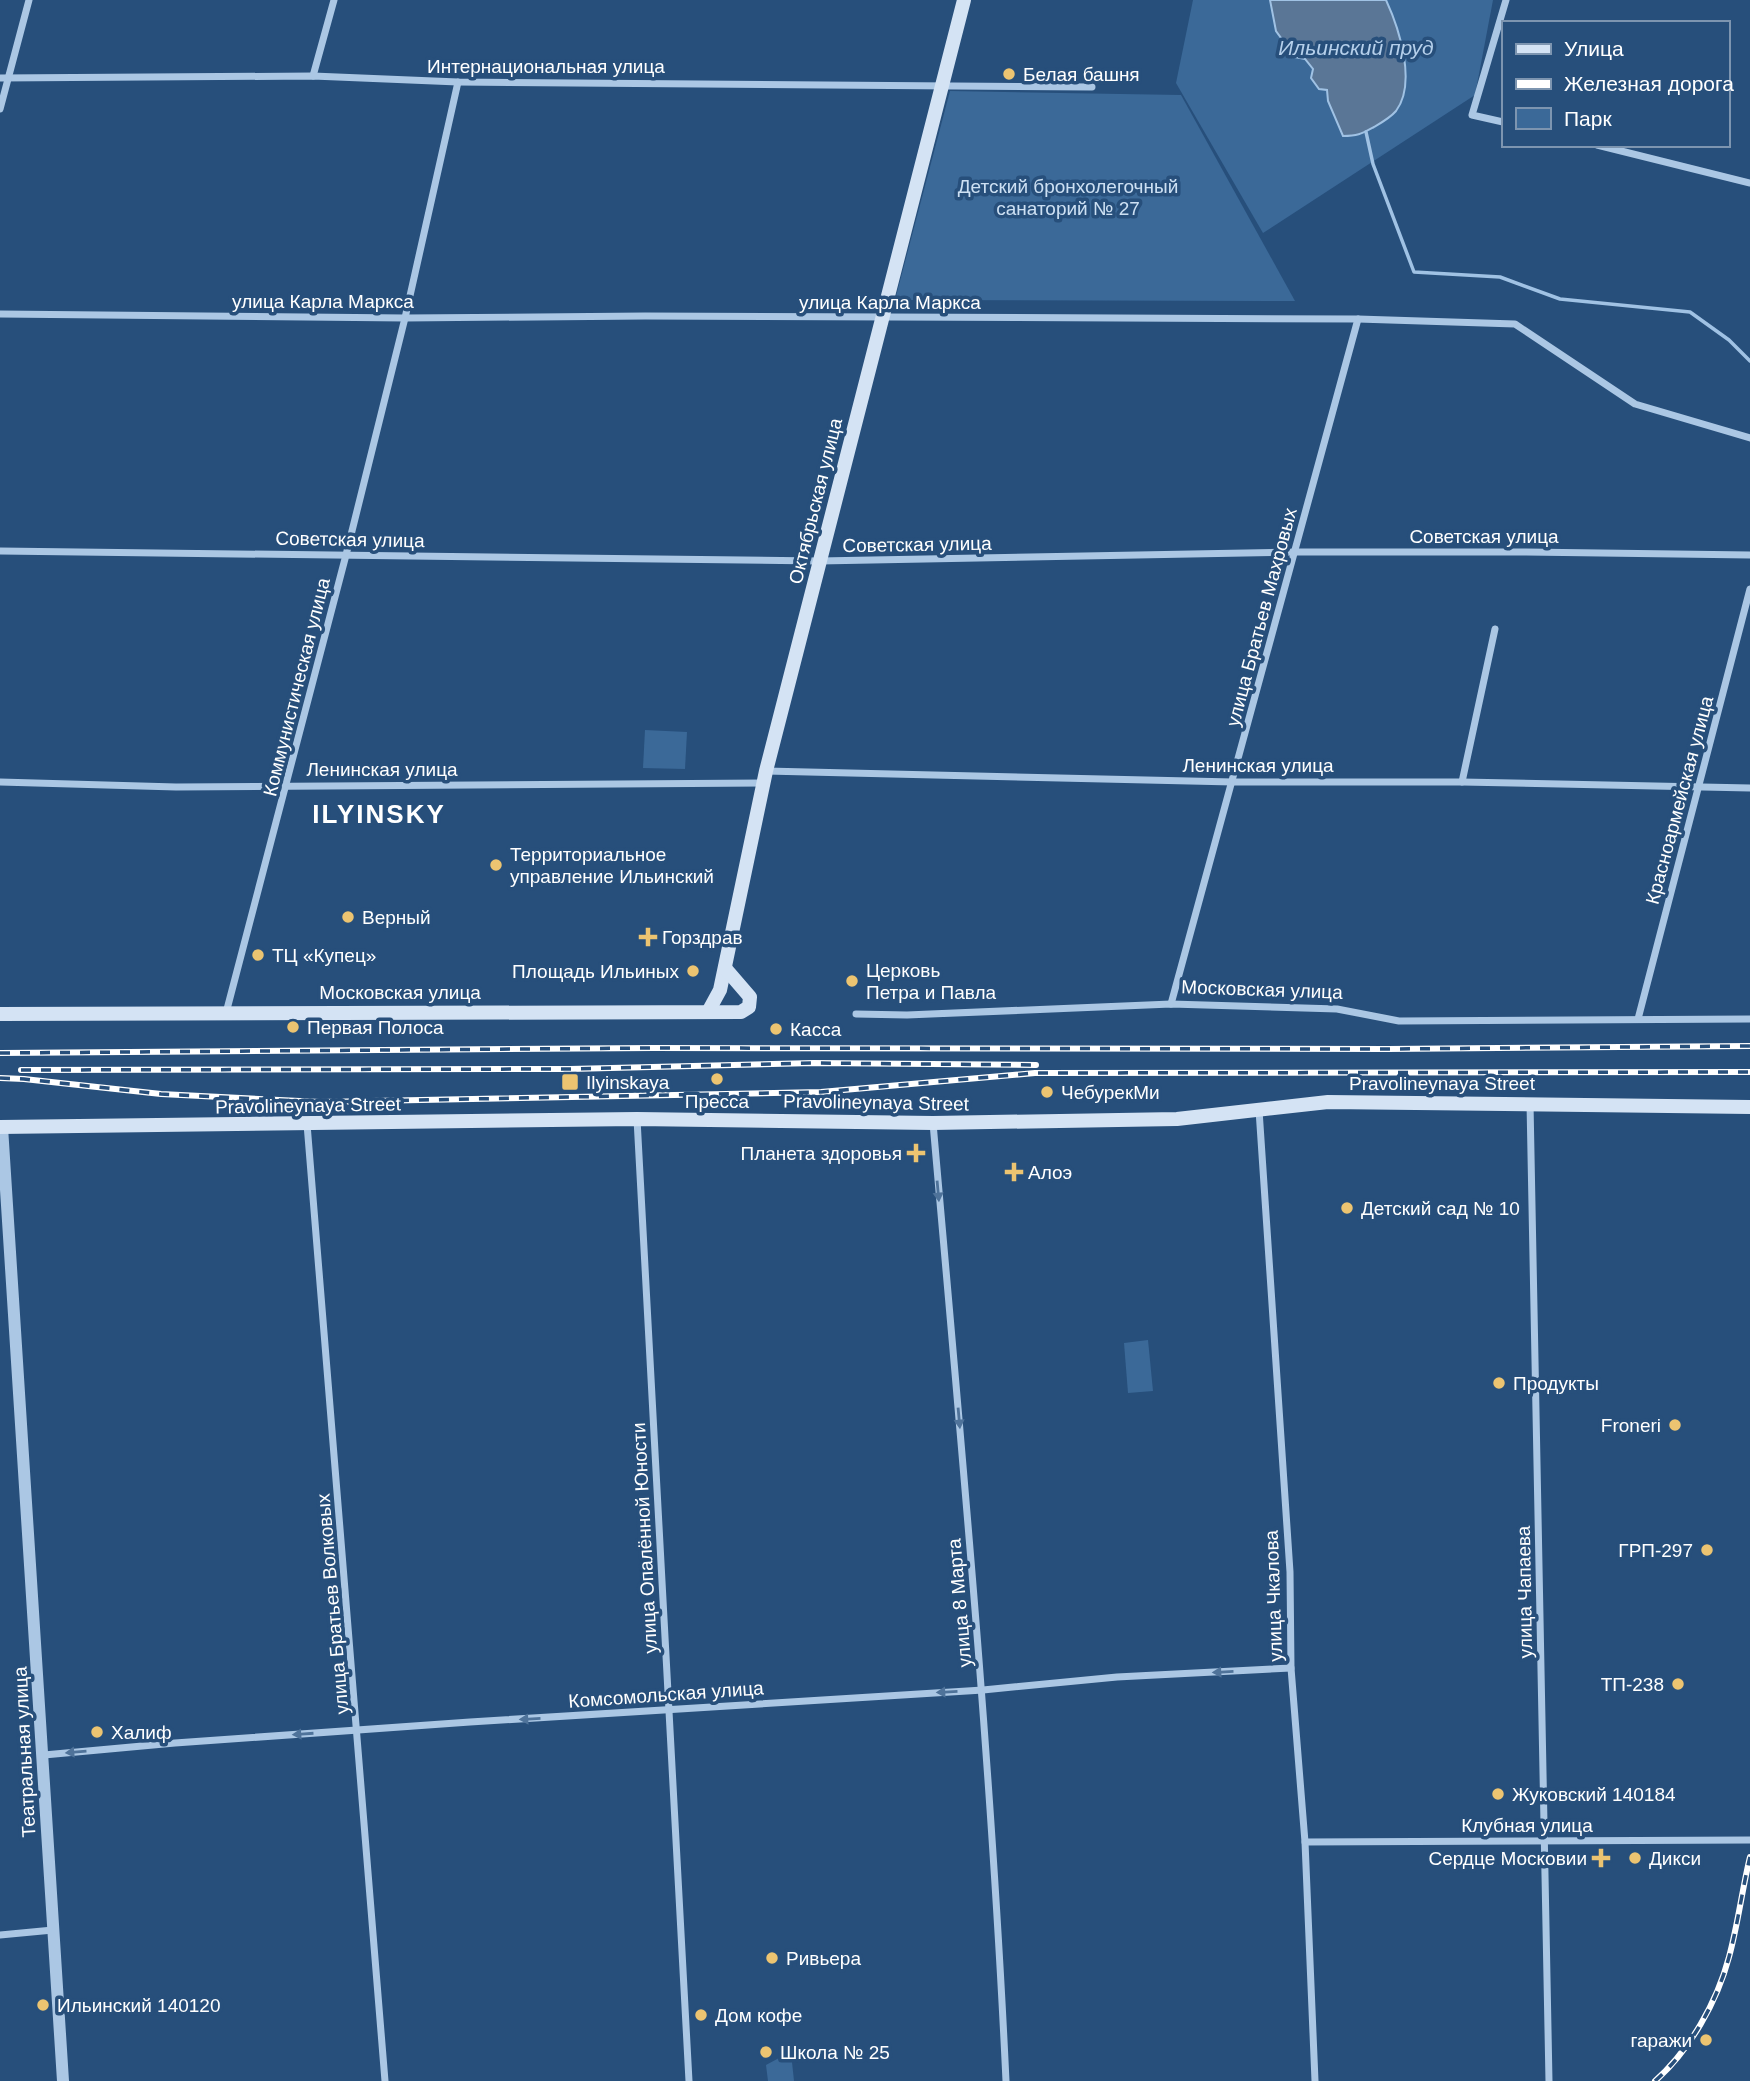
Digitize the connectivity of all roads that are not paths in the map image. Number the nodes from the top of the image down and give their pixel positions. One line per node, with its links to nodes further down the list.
1 (29, 0): 6 (street)
2 (334, 0): 5 (street)
3 (964, 0): 8 (main road, Октябрьская улица)
4 (1506, 0): 11 (street)
5 (313, 76): 6 (street, Интернациональная улица); 7 (street, Интернациональная улица)
6 (4, 78): 10 (street)
7 (458, 82): 8 (street, Интернациональная улица); 15 (street, Коммунистическая улица)
8 (941, 84): 9 (street, Интернациональная улица); 16 (main road, Октябрьская улица)
9 (1092, 87)
10 (0, 109)
11 (1502, 122)
12 (1605, 147): 13 (street)
13 (1750, 183)
14 (0, 314): 15 (street, улица Карла Маркса)
15 (405, 318): 16 (street, улица Карла Маркса); 21 (street, Коммунистическая улица)
16 (882, 318): 17 (street, улица Карла Маркса); 23 (main road, Октябрьская улица)
17 (1358, 319): 18 (street, улица Карла Маркса); 20 (street, улица Братьев Махровых)
18 (1750, 438)
19 (0, 551): 21 (street, Советская улица)
20 (1295, 552): 22 (street, Советская улица); 23 (street, Советская улица); 28 (street, улица Братьев Махровых)
21 (346, 555): 23 (street, Советская улица); 30 (street, Коммунистическая улица)
22 (1750, 555)
23 (819, 561): 26 (main road, Октябрьская улица)
24 (1750, 589): 31 (street, Красноармейская улица)
25 (1495, 629): 29 (street)
26 (764, 777): 28 (street, Ленинская улица); 30 (street, Ленинская улица); 33 (main road, Октябрьская улица)
27 (0, 782): 30 (street, Ленинская улица)
28 (1233, 782): 29 (street, Ленинская улица); 34 (street, улица Братьев Махровых)
29 (1462, 782): 31 (street, Ленинская улица)
30 (287, 785): 36 (street, Коммунистическая улица)
31 (1700, 787): 32 (street, Ленинская улица); 39 (street, Красноармейская улица)
32 (1750, 788)
33 (725, 968): 35 (main road, Октябрьская улица); 35 (main road, Московская улица)
34 (1171, 1004): 38 (street, Московская улица); 39 (street, Московская улица)
35 (708, 1012): 36 (main road, Московская улица)
36 (226, 1013): 37 (main road, Московская улица)
37 (0, 1014)
38 (856, 1014)
39 (1638, 1019): 40 (street, Московская улица)
40 (1750, 1019)
41 (1530, 1103): 42 (main road, Pravolineynaya Street); 43 (main road, Pravolineynaya Street); 54 (street, улица Чапаева)
42 (1750, 1107)
43 (1259, 1110): 45 (main road, Pravolineynaya Street); 48 (street, улица Чкалова)
44 (637, 1119): 45 (main road, Pravolineynaya Street); 46 (main road, Pravolineynaya Street); 50 (street, улица Опалённой Юности)
45 (933, 1123): 49 (street, улица 8 Марта, one-way to 49)
46 (307, 1124): 47 (main road, Pravolineynaya Street); 51 (street, улица Братьев Волковых)
47 (1, 1127): 52 (street, Театральная улица)
48 (1291, 1668): 49 (street, Комсомольская улица, one-way to 49); 55 (street, улица Чкалова)
49 (983, 1690): 50 (street, Комсомольская улица, one-way to 50); 61 (street, улица 8 Марта)
50 (670, 1710): 51 (street, Комсомольская улица, one-way to 51); 60 (street, улица Опалённой Юности)
51 (358, 1730): 52 (street, Комсомольская улица, one-way to 52); 59 (street, улица Братьев Волковых)
52 (44, 1755): 56 (street, Театральная улица)
53 (1750, 1840): 54 (street, Клубная улица)
54 (1545, 1841): 55 (street, Клубная улица); 63 (street, улица Чапаева)
55 (1305, 1842): 62 (street, улица Чкалова)
56 (53, 1930): 57 (street); 58 (street, Театральная улица)
57 (0, 1935)
58 (63, 2081)
59 (385, 2081)
60 (689, 2081)
61 (1006, 2081)
62 (1315, 2081)
63 (1549, 2081)

